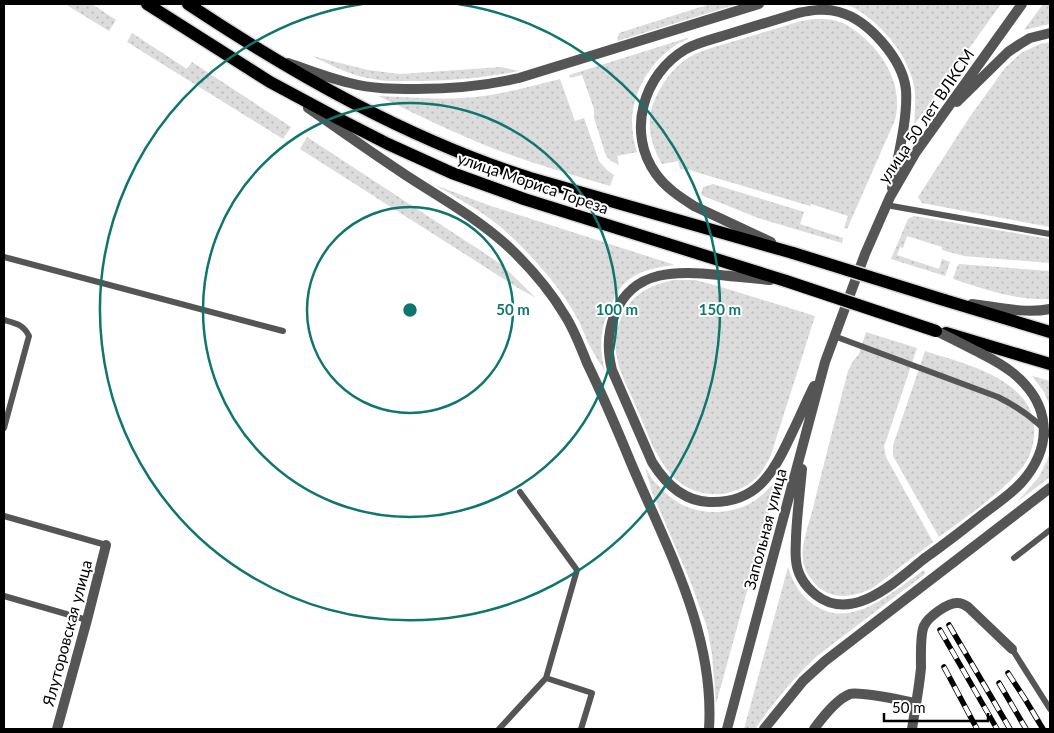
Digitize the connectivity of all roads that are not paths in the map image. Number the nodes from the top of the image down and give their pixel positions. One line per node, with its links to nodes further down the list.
1 (147, 4): 7 (main road, улица Мориса Тореза)
2 (188, 4): 6 (main road, улица Мориса Тореза)
3 (759, 4): 6 (street)
4 (1022, 4): 8 (street, улица 50 лет ВЛКСМ)
5 (1050, 33): 8 (street)
6 (270, 56): 11 (main road, улица Мориса Тореза)
7 (270, 82): 13 (main road, улица Мориса Тореза); 41 (street)
8 (936, 122): 9 (street, улица 50 лет ВЛКСМ)
9 (888, 201): 10 (lane); 11 (street); 20 (street, улица 50 лет ВЛКСМ)
10 (1050, 234)
11 (775, 246): 14 (main road, улица Мориса Тореза, bridge)
12 (4, 257): 18 (lane)
13 (765, 277): 17 (main road, улица Мориса Тореза, bridge); 21 (street)
14 (944, 300): 15 (street); 19 (main road, улица Мориса Тореза)
15 (1050, 309)
16 (4, 320): 23 (lane)
17 (936, 330): 22 (main road, улица Мориса Тореза, bridge); 25 (street, bridge)
18 (283, 331)
19 (1050, 332)
20 (834, 336): 21 (street, Запольная улица); 24 (lane)
21 (825, 362): 25 (street, Запольная улица)
22 (1050, 364)
23 (4, 428)
24 (1050, 435)
25 (805, 437): 42 (street, Запольная улица)
26 (1050, 488): 43 (street)
27 (520, 492): 35 (lane)
28 (4, 516): 30 (lane)
29 (1050, 530): 31 (lane)
30 (106, 545): 33 (street, Ялуторовская улица)
31 (1014, 558)
32 (4, 596): 33 (lane)
33 (88, 620): 38 (street, Ялуторовская улица)
34 (1012, 649): 36 (street); 37 (lane)
35 (546, 678): 39 (lane); 40 (lane)
36 (916, 703): 44 (street); 45 (street)
37 (1050, 709)
38 (57, 729)
39 (499, 729)
40 (581, 729)
41 (709, 729)
42 (727, 729)
43 (764, 729)
44 (814, 729)
45 (912, 729)

